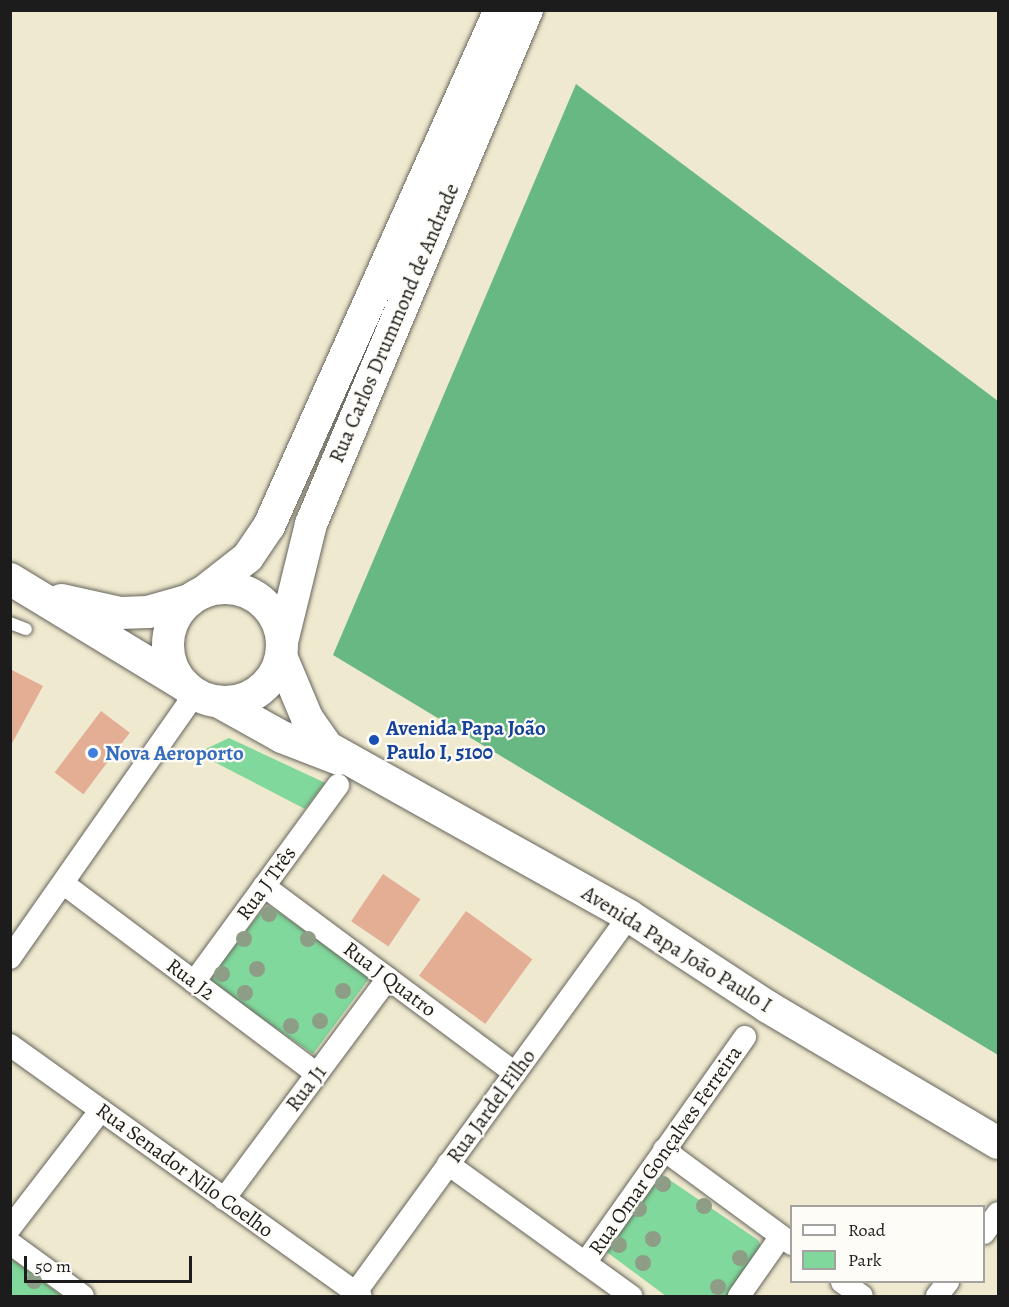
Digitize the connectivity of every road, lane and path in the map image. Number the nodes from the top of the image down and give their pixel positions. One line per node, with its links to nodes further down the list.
1 (500, 10): 4 (main road, Rua Carlos Drummond de Andrade)
2 (527, 10): 7 (main road, Rua Carlos Drummond de Andrade)
3 (22, 586): 4 (main road, Avenida Papa João Paulo I); 8 (main road, Avenida Papa João Paulo I)
4 (196, 596): 7 (main road); 8 (main road)
5 (10, 623): 6 (lane)
6 (26, 629)
7 (282, 649): 8 (main road); 9 (main road, Avenida Papa João Paulo I)
8 (200, 694): 9 (main road, Avenida Papa João Paulo I); 10 (street)
9 (345, 774): 11 (street, Rua J Três); 12 (main road, Avenida Papa João Paulo I)
10 (64, 884): 13 (street); 15 (street, Rua J2)
11 (264, 886): 14 (street, Rua J Quatro); 15 (street, Rua J Três)
12 (629, 916): 18 (street, Rua Jardel Filho); 21 (main road, Avenida Papa João Paulo I)
13 (10, 958)
14 (388, 978): 18 (street, Rua J Quatro); 19 (street, Rua J1)
15 (194, 982): 19 (street, Rua J2)
16 (745, 1037): 22 (street, Rua Omar Gonçalves Ferreira)
17 (10, 1045): 20 (street, Rua Senador Nilo Coelho)
18 (515, 1073): 23 (street, Rua Jardel Filho)
19 (317, 1074): 24 (street, Rua J1)
20 (101, 1110): 24 (street, Rua Senador Nilo Coelho); 26 (street)
21 (999, 1143)
22 (664, 1150): 28 (street); 30 (street, Rua Omar Gonçalves Ferreira)
23 (448, 1164): 30 (street); 33 (street, Rua Jardel Filho)
24 (224, 1199): 33 (street, Rua Senador Nilo Coelho)
25 (999, 1213): 27 (street)
26 (10, 1228)
27 (985, 1232)
28 (786, 1240): 36 (street)
29 (10, 1243): 34 (street)
30 (585, 1263): 35 (street)
31 (845, 1283): 37 (street)
32 (947, 1283): 38 (street)
33 (356, 1295)
34 (83, 1296)
35 (631, 1296)
36 (739, 1296)
37 (862, 1296)
38 (937, 1296)

